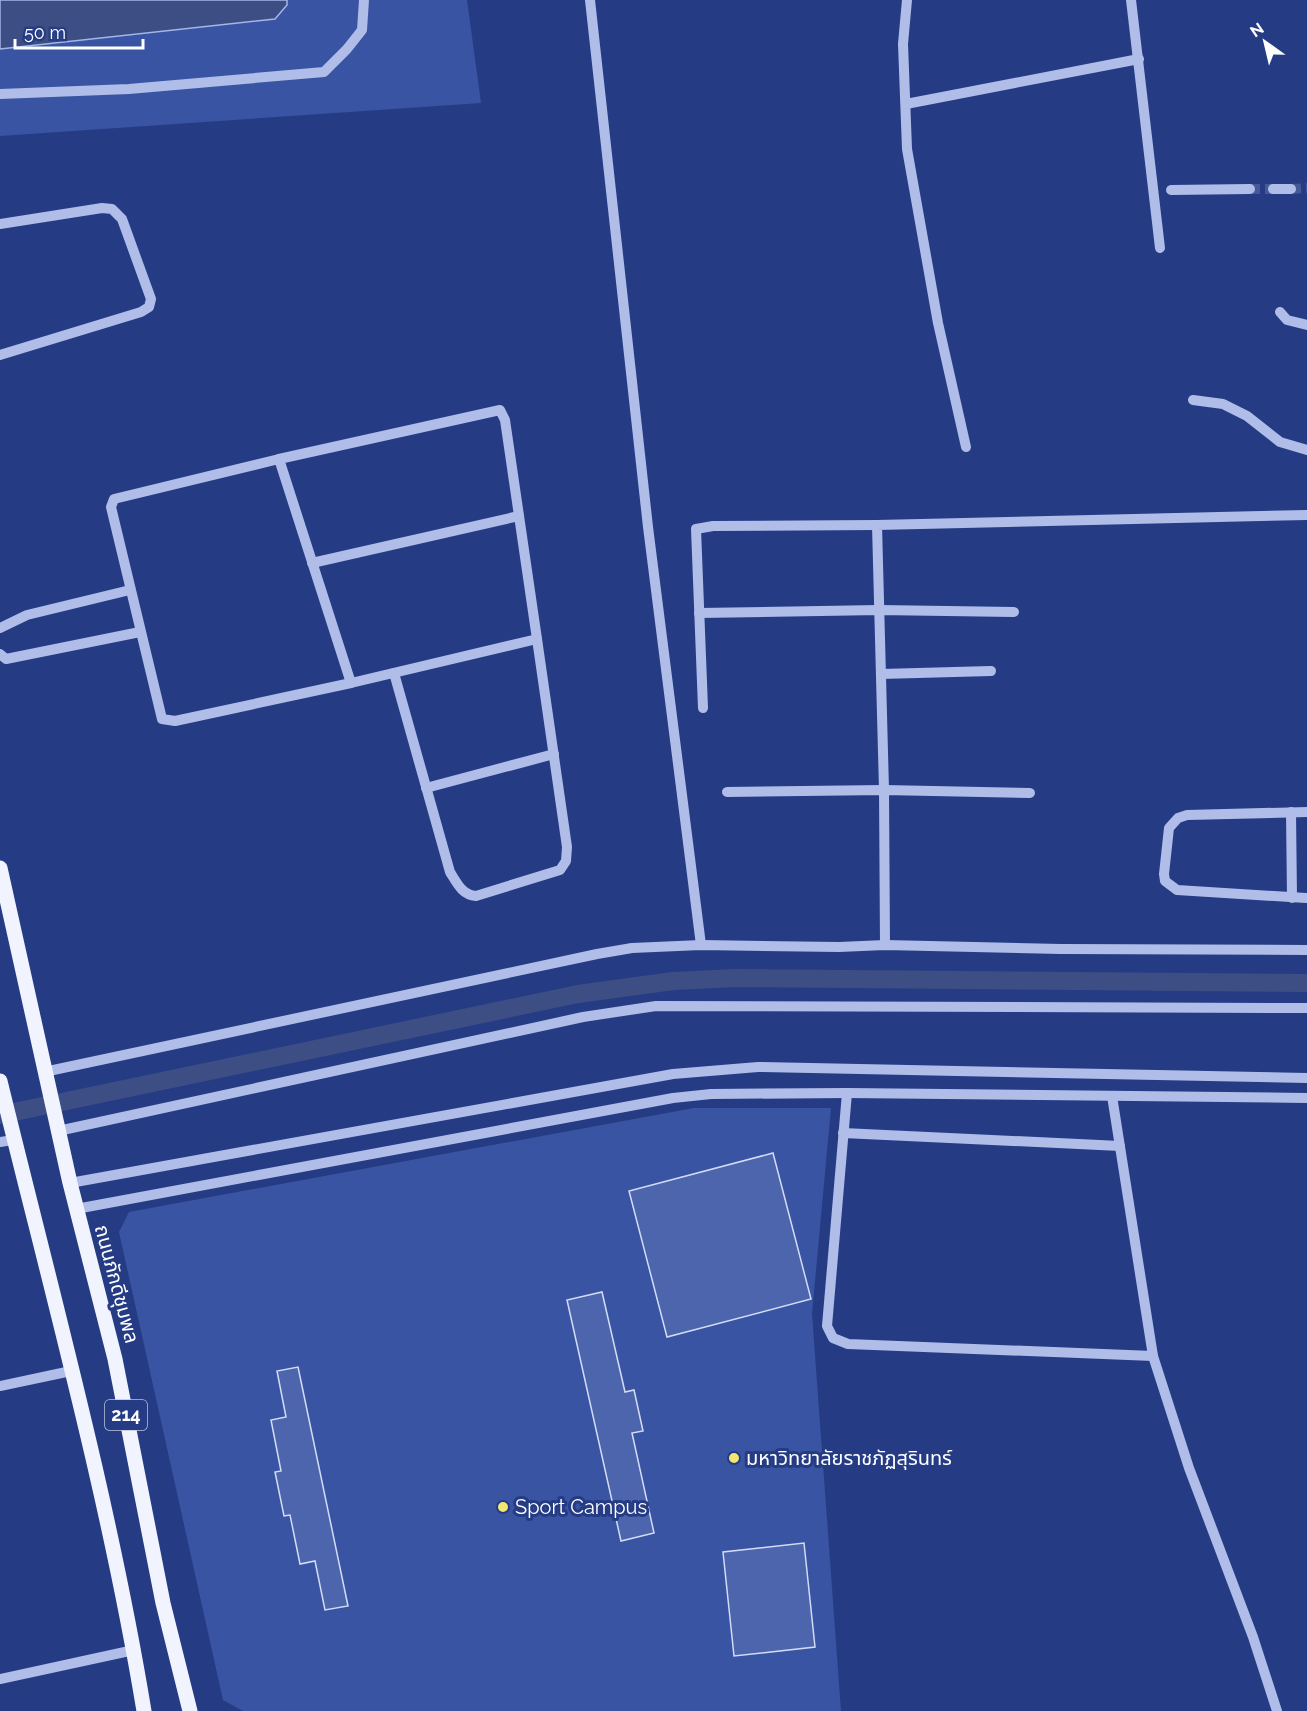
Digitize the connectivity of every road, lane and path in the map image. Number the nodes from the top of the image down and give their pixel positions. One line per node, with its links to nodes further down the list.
1 (364, 0): 6 (street)
2 (590, 0): 48 (street)
3 (907, 0): 7 (street)
4 (1131, 0): 5 (street)
5 (1139, 59): 7 (street); 13 (street)
6 (0, 94)
7 (906, 104): 18 (street)
8 (1250, 189): 11 (street)
9 (1273, 189): 10 (street)
10 (1291, 189)
11 (1171, 190)
12 (0, 224): 16 (street)
13 (1160, 248)
14 (1280, 312): 15 (street)
15 (1307, 325)
16 (0, 355)
17 (1193, 400): 19 (street)
18 (966, 447)
19 (1307, 450)
20 (279, 459): 22 (street); 24 (street); 25 (street)
21 (1307, 515): 23 (street)
22 (519, 516): 24 (street); 31 (street)
23 (877, 525): 26 (street); 28 (street)
24 (312, 563): 36 (street)
25 (130, 590): 29 (street); 30 (street)
26 (879, 610): 27 (street); 28 (street); 35 (street)
27 (1014, 612)
28 (699, 613): 37 (street)
29 (0, 628)
30 (140, 632): 32 (street); 36 (street)
31 (537, 639): 34 (street); 38 (street)
32 (0, 654)
33 (991, 671): 35 (street)
34 (394, 673): 36 (street); 39 (street)
35 (881, 674): 40 (street)
36 (351, 683)
37 (704, 708)
38 (554, 754): 39 (street); 39 (street)
39 (426, 788)
40 (884, 790): 41 (street); 42 (street); 49 (street)
41 (727, 792)
42 (1030, 793)
43 (1291, 812): 44 (street); 46 (street); 46 (street)
44 (1307, 812)
45 (0, 868): 52 (main road, ถนนภักดีชุมพล / 214)
46 (1292, 898): 47 (street)
47 (1306, 898)
48 (701, 945): 49 (street); 52 (street)
49 (885, 945): 50 (street)
50 (1307, 950)
51 (1307, 1008): 58 (street)
52 (45, 1076): 58 (main road, ถนนภักดีชุมพล / 214)
53 (1307, 1078): 62 (street)
54 (1, 1084): 60 (main road, 214)
55 (847, 1093): 56 (street); 59 (street); 63 (street)
56 (1112, 1095): 57 (street); 61 (street)
57 (1307, 1098)
58 (57, 1126): 62 (main road, ถนนภักดีชุมพล / 214)
59 (843, 1133): 61 (street); 64 (street)
60 (8, 1136): 65 (main road, 214)
61 (1120, 1146): 64 (street)
62 (70, 1183): 63 (main road, ถนนภักดีชุมพล / 214)
63 (76, 1209): 70 (main road, ถนนภักดีชุมพล / 214)
64 (1153, 1356): 71 (street)
65 (71, 1371): 66 (street); 67 (main road, 214)
66 (0, 1386)
67 (134, 1650): 68 (street); 69 (main road, 214)
68 (0, 1679)
69 (144, 1711)
70 (190, 1711)
71 (1277, 1711)

